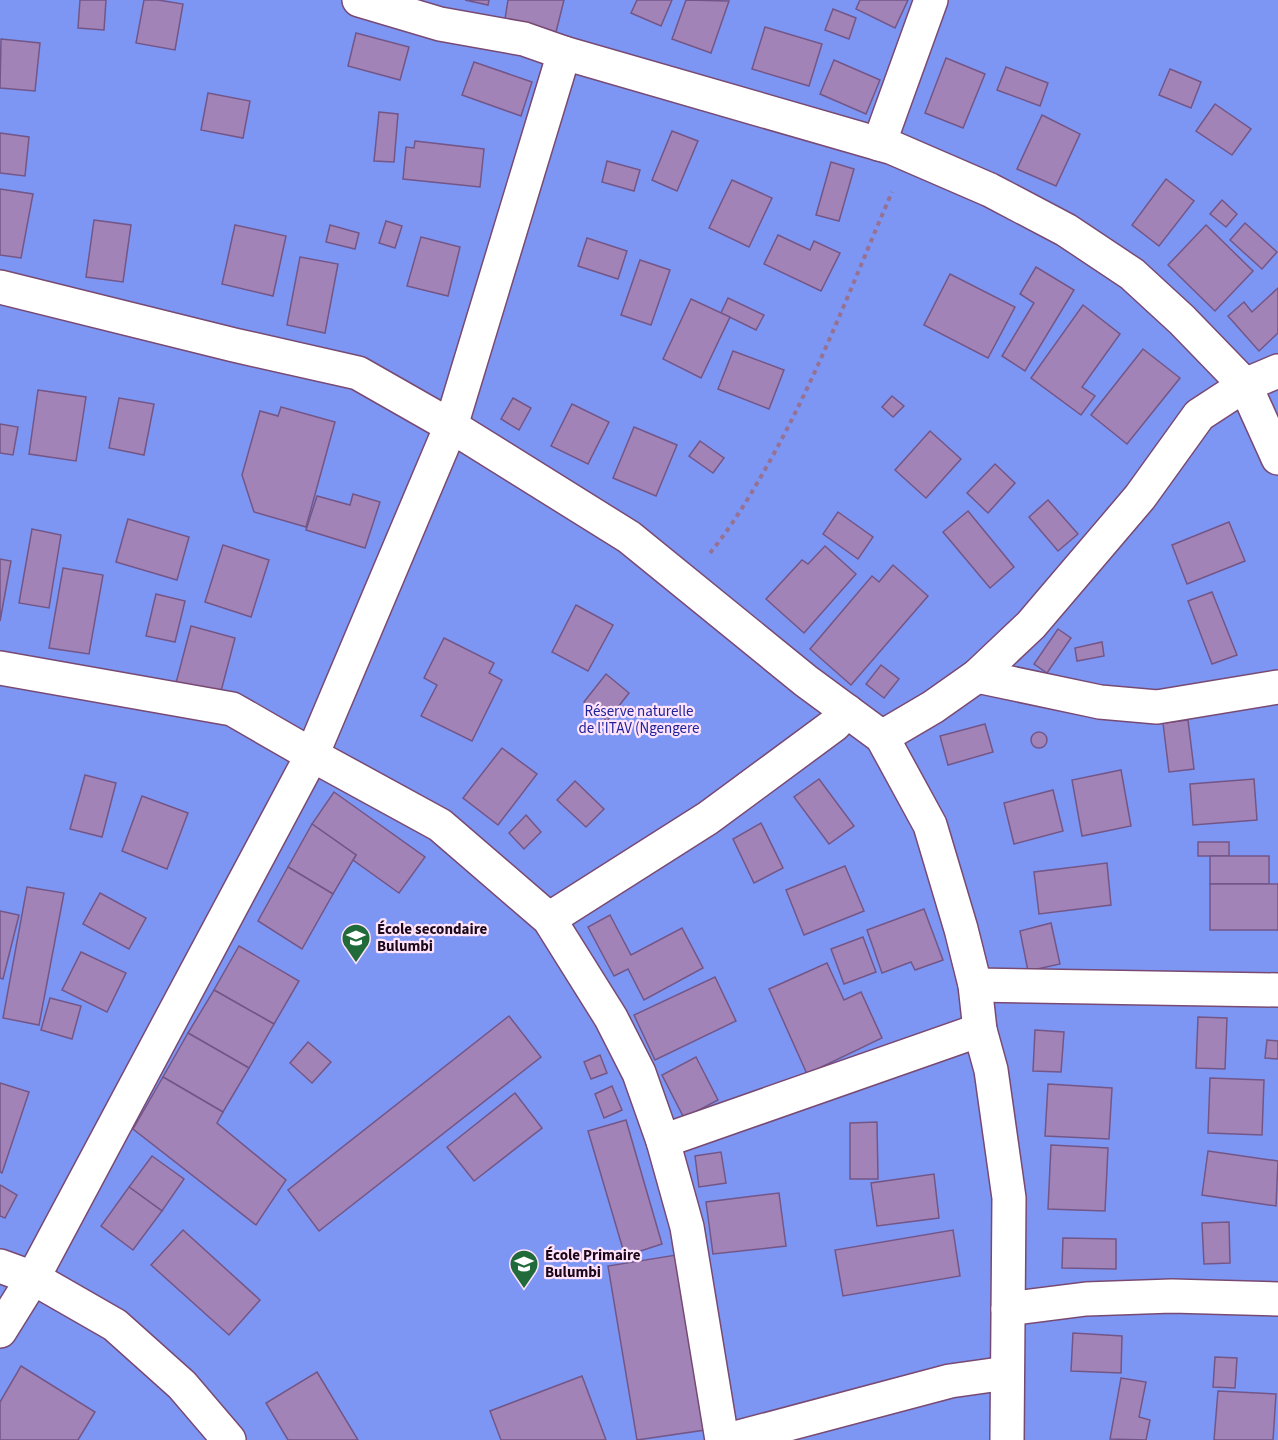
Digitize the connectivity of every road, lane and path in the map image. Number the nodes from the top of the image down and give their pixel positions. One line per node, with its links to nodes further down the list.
1 (359, 0): 3 (street)
2 (931, 0): 4 (street)
3 (564, 53): 4 (street); 8 (street)
4 (893, 150): 7 (street); 10 (path)
5 (0, 287): 8 (street)
6 (1278, 371): 7 (street)
7 (1245, 385): 9 (street); 12 (street)
8 (451, 426): 10 (street); 16 (street)
9 (1278, 458)
10 (686, 583): 14 (street)
11 (0, 668): 16 (street)
12 (977, 675): 13 (street); 15 (street)
13 (1278, 687)
14 (847, 711): 15 (street); 17 (street)
15 (882, 737): 18 (street)
16 (312, 755): 17 (street); 23 (street)
17 (549, 919): 21 (street)
18 (975, 985): 19 (street); 20 (street)
19 (1278, 990)
20 (980, 1030): 21 (street); 25 (street)
21 (663, 1141): 29 (street)
22 (0, 1266): 23 (street)
23 (33, 1278): 26 (street); 28 (street)
24 (1278, 1299): 25 (street)
25 (1008, 1309): 27 (street)
26 (0, 1331)
27 (1007, 1373): 30 (street); 31 (street)
28 (229, 1440)
29 (722, 1440)
30 (728, 1440)
31 (1007, 1440)

